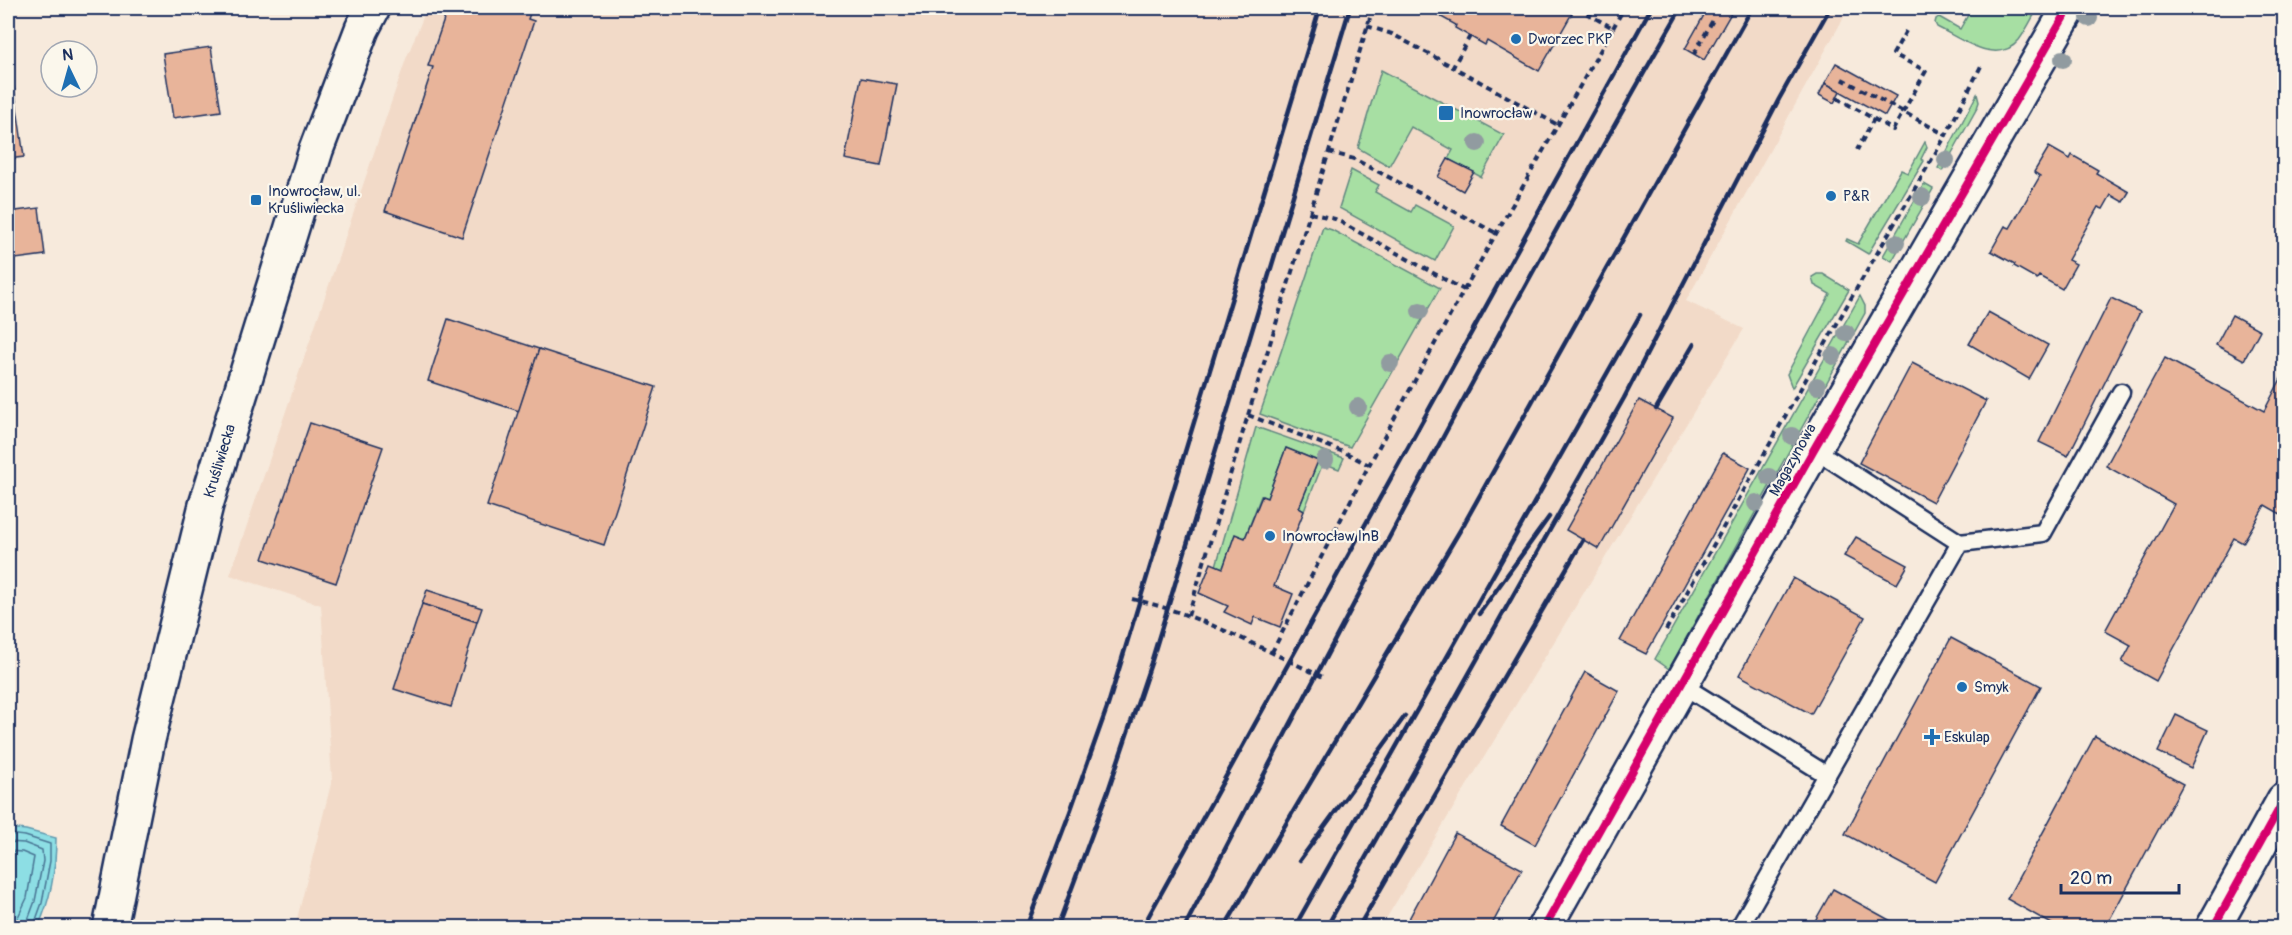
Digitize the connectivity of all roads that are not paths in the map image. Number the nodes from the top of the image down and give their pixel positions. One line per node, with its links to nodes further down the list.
1 (373, 8): 9 (street, Kruśliwiecka)
2 (2069, 8): 4 (street, Magazynowa)
3 (2121, 392): 5 (lane)
4 (1814, 449): 5 (lane, Magazynowa); 6 (street, Magazynowa)
5 (1960, 543): 7 (lane)
6 (1682, 685): 7 (lane); 10 (street, Magazynowa)
7 (1827, 775): 11 (lane)
8 (2284, 800): 12 (street)
9 (110, 927)
10 (1544, 927)
11 (1739, 927)
12 (2213, 927)

